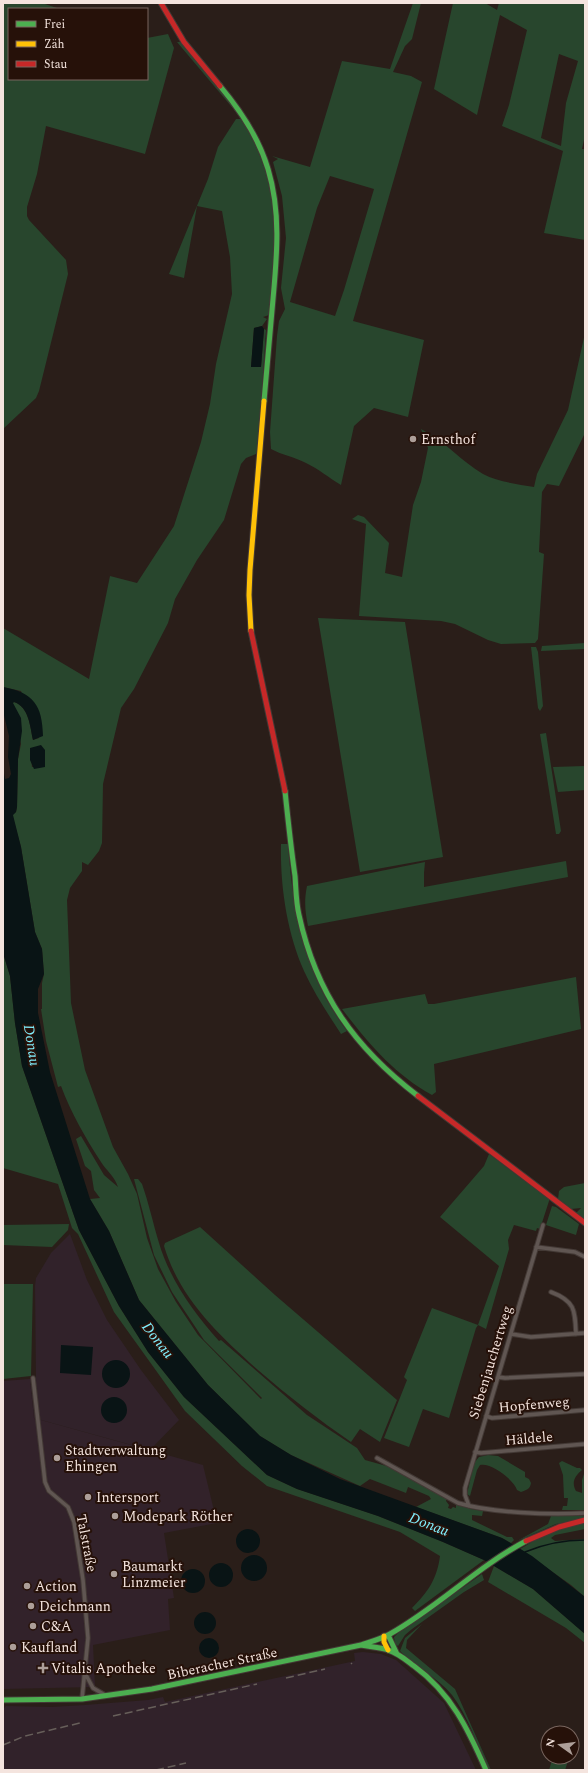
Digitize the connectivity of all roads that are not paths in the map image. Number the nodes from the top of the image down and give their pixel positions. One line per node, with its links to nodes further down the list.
1 (161, 3): 2 (street)
2 (585, 1223)
3 (543, 1225): 4 (street, Siebenjauchertweg)
4 (536, 1247): 5 (street); 8 (street, Siebenjauchertweg)
5 (585, 1256)
6 (551, 1292): 9 (street)
7 (585, 1333): 9 (street)
8 (511, 1334): 9 (street); 11 (street, Siebenjauchertweg)
9 (576, 1334)
10 (585, 1374): 11 (street)
11 (498, 1377): 14 (street, Siebenjauchertweg)
12 (33, 1378): 25 (street, Talstraße)
13 (585, 1410): 14 (street, Hopfenweg)
14 (486, 1416): 16 (street, Siebenjauchertweg)
15 (585, 1444): 16 (street, Häldele)
16 (475, 1452): 18 (street, Siebenjauchertweg)
17 (376, 1458): 18 (street)
18 (469, 1506): 19 (street)
19 (585, 1513)
20 (585, 1520): 21 (street, Biberacher Straße)
21 (386, 1636): 22 (street, Biberacher Straße); 23 (street); 24 (street)
22 (361, 1645): 23 (street); 26 (street, Biberacher Straße)
23 (388, 1650): 24 (street)
24 (397, 1654): 29 (street)
25 (85, 1674): 26 (street); 27 (street, Talstraße)
26 (106, 1696): 27 (street, Biberacher Straße)
27 (82, 1698): 28 (street, Biberacher Straße)
28 (3, 1700)
29 (486, 1770)

